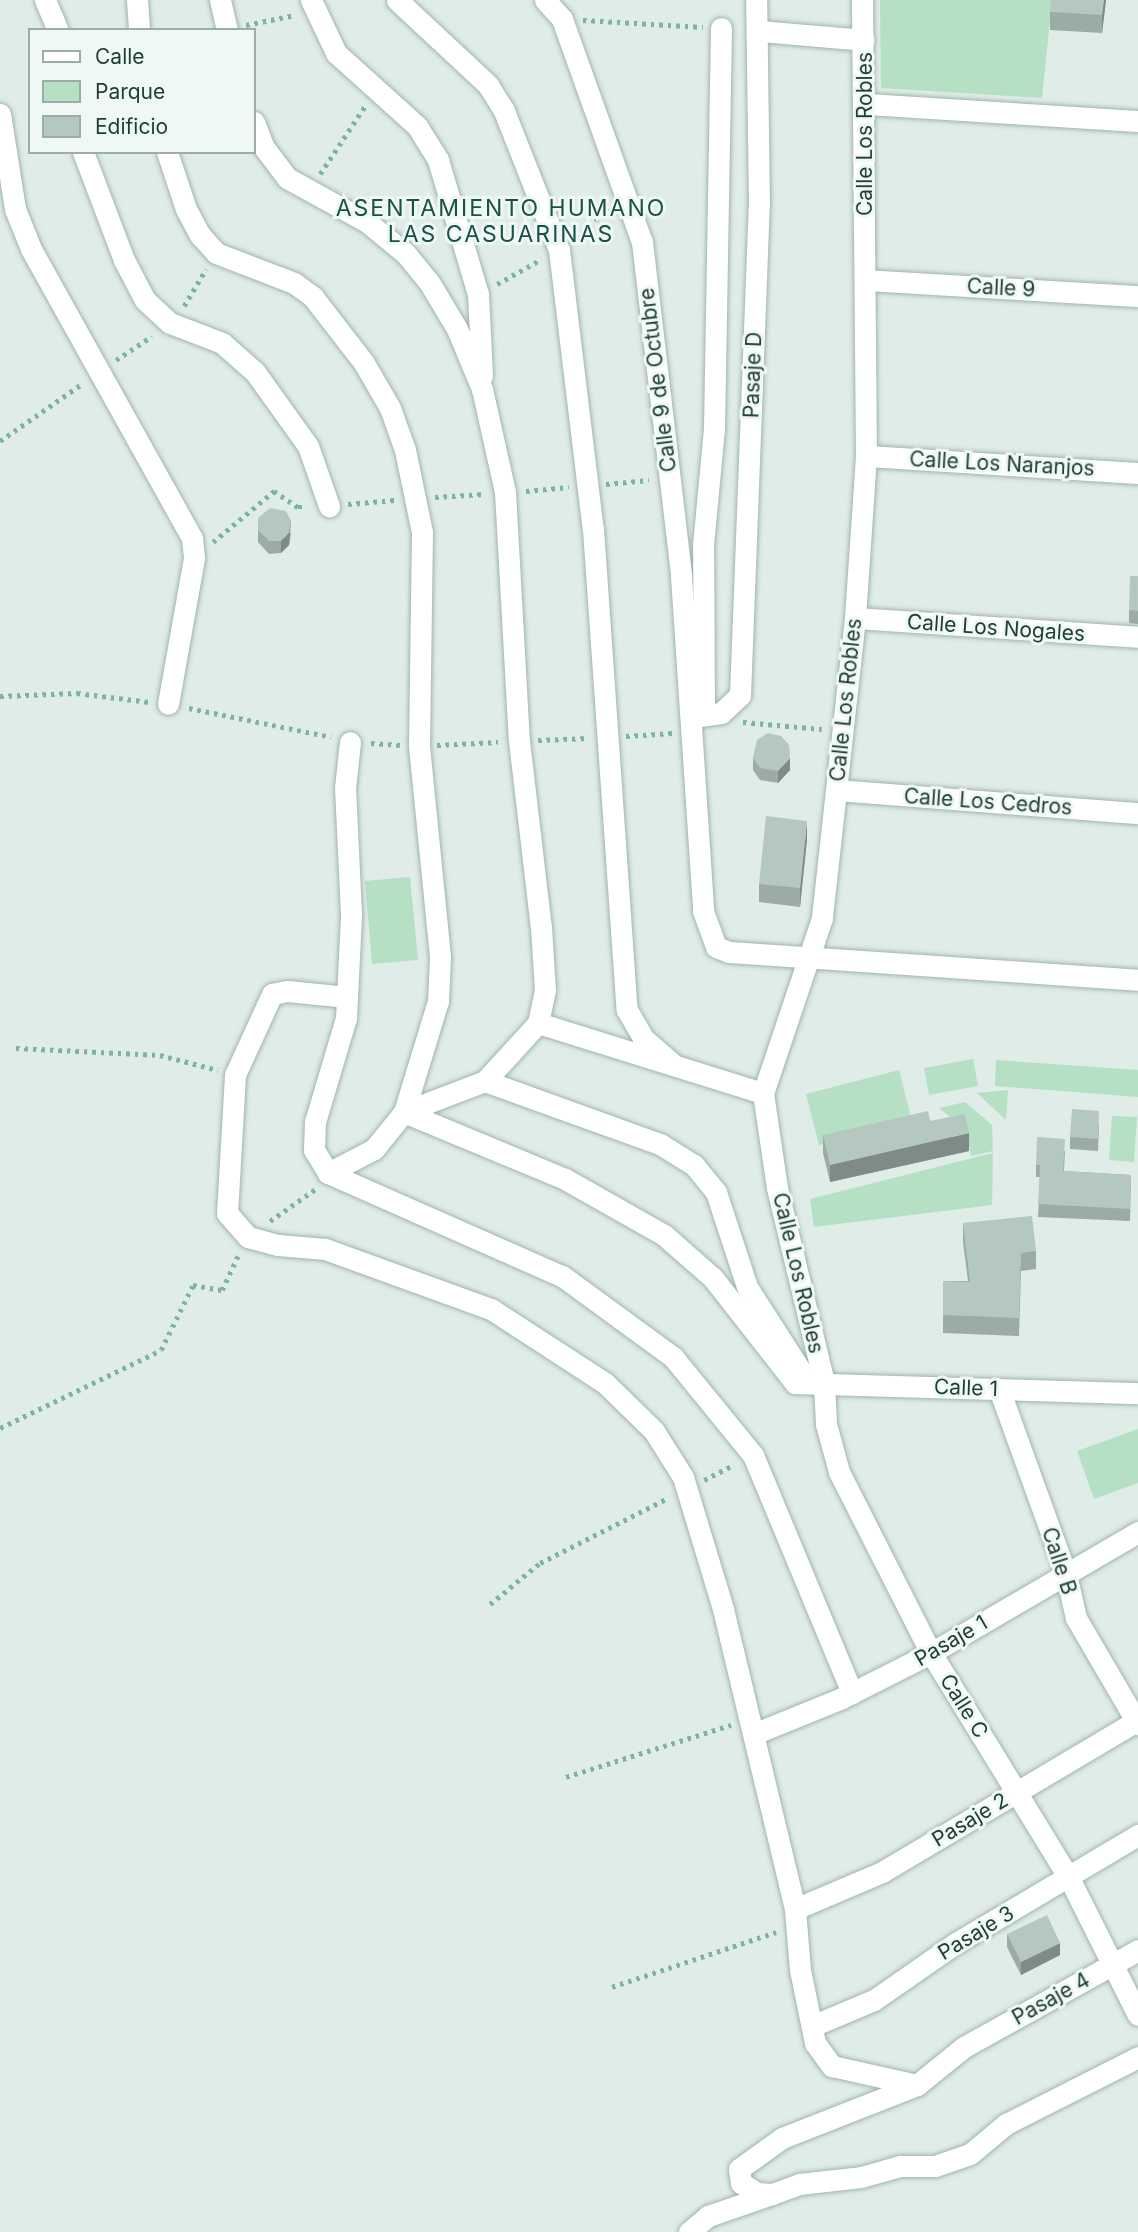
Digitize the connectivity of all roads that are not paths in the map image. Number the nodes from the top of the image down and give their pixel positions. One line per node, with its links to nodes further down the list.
1 (45, 0): 10 (street)
2 (60, 0): 11 (street)
3 (137, 0): 12 (street)
4 (220, 0): 13 (street)
5 (397, 0): 40 (street)
6 (545, 0): 32 (street, Calle 9 de Octubre)
7 (756, 0): 15 (street, Pasaje D)
8 (862, 0): 16 (street, Calle Los Robles)
9 (312, 6): 25 (street)
10 (59, 28)
11 (60, 28)
12 (139, 28)
13 (227, 28)
14 (721, 28): 32 (street)
15 (760, 31): 16 (street); 32 (street, Pasaje D)
16 (864, 40): 17 (street, Calle Los Robles)
17 (866, 104): 19 (street); 23 (street, Calle Los Robles)
18 (0, 114): 31 (street)
19 (1138, 121)
20 (256, 127): 25 (street)
21 (84, 154): 28 (street)
22 (168, 154): 43 (street)
23 (864, 281): 24 (street, Calle 9); 26 (street, Calle Los Robles)
24 (1138, 296)
25 (482, 389): 39 (street)
26 (866, 456): 27 (street, Calle Los Naranjos); 29 (street, Calle Los Robles)
27 (1138, 472)
28 (329, 506)
29 (855, 618): 30 (street, Calle Los Nogales); 34 (street, Calle Los Robles)
30 (1138, 637)
31 (169, 704)
32 (698, 716): 36 (street, Calle 9 de Octubre)
33 (350, 742): 38 (street)
34 (837, 790): 35 (street, Calle Los Cedros); 36 (street, Calle Los Robles)
35 (1138, 813)
36 (812, 956): 37 (street); 42 (street, Calle Los Robles)
37 (1138, 980)
38 (347, 997): 44 (street); 53 (street)
39 (538, 1023): 40 (street); 41 (street)
40 (674, 1065): 42 (street)
41 (485, 1081): 43 (street); 45 (street)
42 (763, 1093): 45 (street, Calle Los Robles)
43 (404, 1112): 44 (street); 45 (street)
44 (328, 1173): 51 (street)
45 (809, 1383): 46 (street, Calle 1); 50 (street, Calle C)
46 (999, 1389): 47 (street, Calle 1); 49 (street, Calle B)
47 (1138, 1393)
48 (1138, 1532): 49 (street, Pasaje 1)
49 (1066, 1574): 50 (street, Pasaje 1); 52 (street, Calle B)
50 (931, 1653): 51 (street, Pasaje 1); 54 (street, Calle C)
51 (852, 1693): 53 (street, Pasaje 1)
52 (1137, 1721): 54 (street, Pasaje 2)
53 (754, 1726): 57 (street)
54 (1017, 1792): 56 (street, Calle C); 57 (street, Pasaje 2)
55 (1138, 1835): 56 (street, Pasaje 3)
56 (1069, 1878): 59 (street, Calle C); 61 (street, Pasaje 3)
57 (796, 1917): 61 (street)
58 (1138, 1950): 59 (street, Pasaje 4)
59 (1113, 1965): 60 (street, Calle C); 63 (street, Pasaje 4)
60 (1138, 2015)
61 (812, 2026): 63 (street)
62 (1138, 2057): 64 (street)
63 (917, 2085): 64 (street, Pasaje 4)
64 (772, 2194): 65 (street)
65 (689, 2232)

